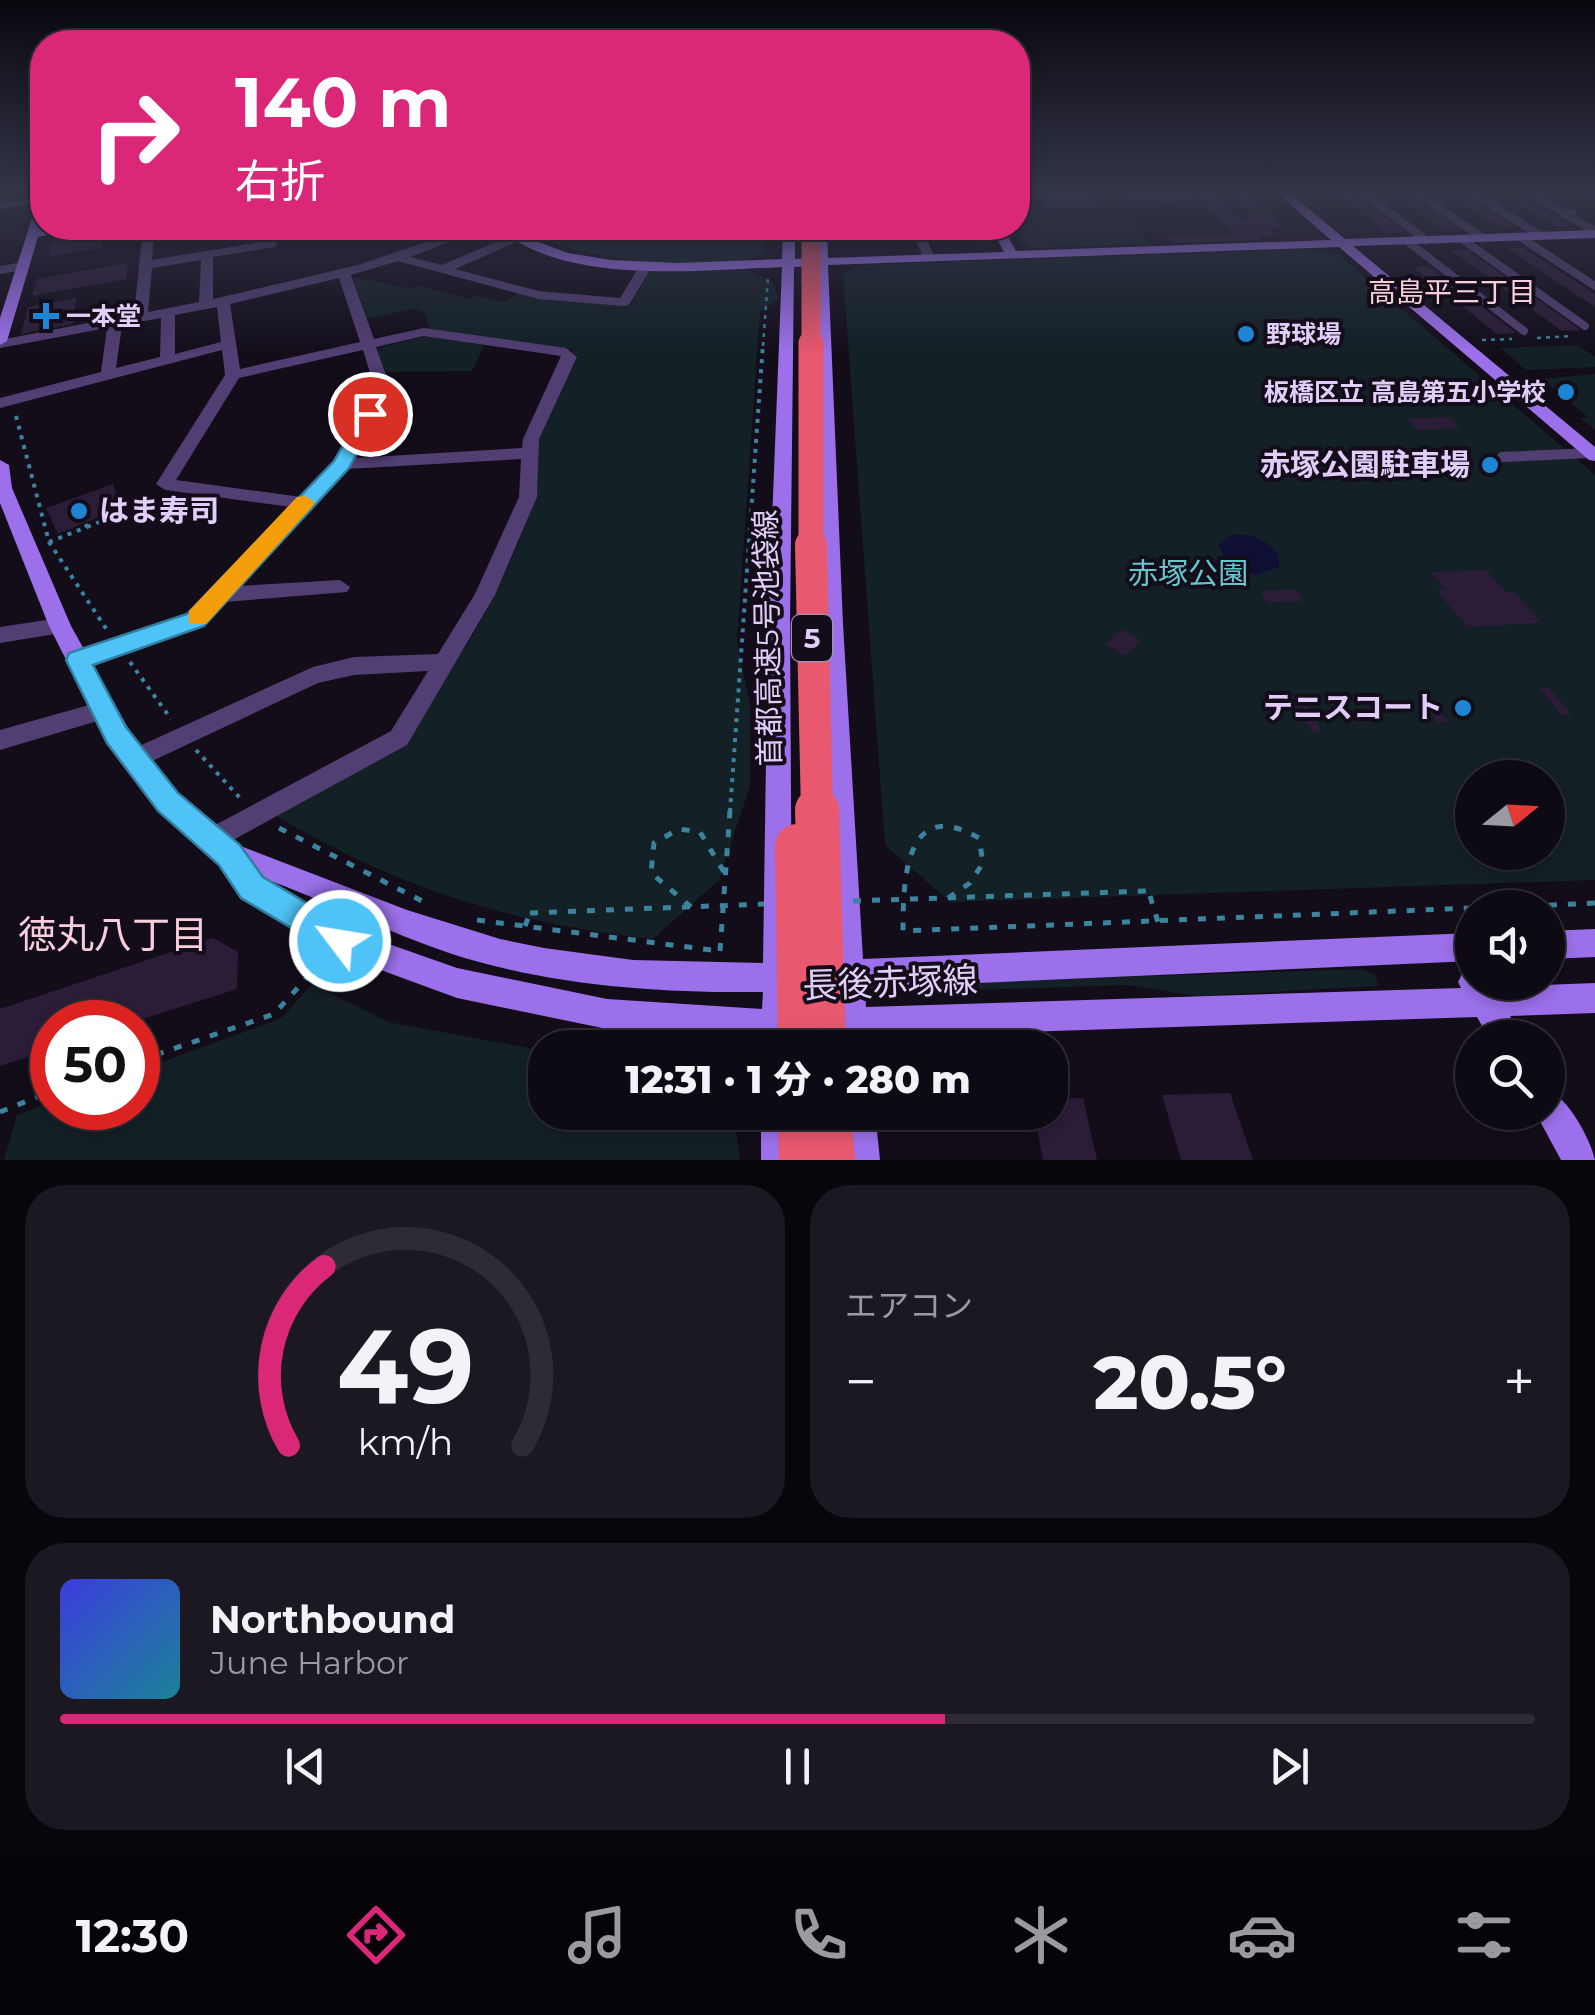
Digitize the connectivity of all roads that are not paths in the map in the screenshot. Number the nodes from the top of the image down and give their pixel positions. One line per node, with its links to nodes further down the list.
1 (30, 245): 25 (main road)
2 (148, 245): 26 (street)
3 (264, 245): 18 (street)
4 (437, 245): 21 (street)
5 (500, 245): 28 (street)
6 (537, 245): 24 (main road)
7 (784, 245): 23 (main road)
8 (798, 245): 71 (highway, 首都高速5号池袋線 / 5, bridge)
9 (811, 245): 72 (highway, 首都高速5号池袋線 / 5, bridge)
10 (821, 245): 22 (main road)
11 (923, 245): 20 (street)
12 (1006, 245): 19 (main road)
13 (1288, 245): 19 (main road)
14 (1345, 245): 46 (main road)
15 (1412, 245): 37 (lane)
16 (1471, 245): 36 (lane)
17 (1532, 245): 30 (lane)
18 (206, 255): 26 (street); 31 (street)
19 (1012, 256): 20 (main road)
20 (929, 258): 22 (main road)
21 (403, 259): 28 (street); 29 (street)
22 (821, 262): 23 (main road); 64 (main road)
23 (779, 264): 24 (main road); 65 (main road)
24 (647, 265): 28 (street)
25 (23, 266): 27 (street); 34 (main road)
26 (146, 266): 33 (street)
27 (0, 270)
28 (444, 270)
29 (346, 274): 31 (street); 40 (street)
30 (1595, 286)
31 (215, 301): 32 (street); 39 (street)
32 (168, 310): 33 (street); 41 (street)
33 (141, 316): 35 (street)
34 (2, 319): 38 (main road)
35 (115, 321): 38 (street); 43 (street)
36 (1584, 326)
37 (1524, 331)
38 (0, 342)
39 (229, 344): 41 (street); 42 (street)
40 (368, 344): 42 (street); 45 (street); 48 (street)
41 (167, 360): 43 (street)
42 (233, 375): 50 (street)
43 (108, 376): 44 (street)
44 (8, 407)
45 (531, 453): 48 (street); 56 (street)
46 (1593, 455): 47 (lane)
47 (1502, 458)
48 (342, 464): 50 (street)
49 (1, 481): 53 (main road, 長後赤塚線)
50 (304, 503): 52 (street)
51 (340, 587): 52 (street)
52 (219, 595): 55 (street)
53 (60, 626): 54 (street); 55 (main road, 長後赤塚線)
54 (0, 635)
55 (78, 660): 57 (main road, 長後赤塚線)
56 (444, 662): 59 (street); 60 (street)
57 (103, 710): 58 (street); 59 (main road, 長後赤塚線)
58 (0, 740)
59 (132, 760): 60 (main road, 長後赤塚線)
60 (220, 848): 65 (main road, 長後赤塚線); 69 (main road, 長後赤塚線)
61 (1595, 943): 62 (main road)
62 (1565, 944)
63 (1455, 948): 64 (main road, 長後赤塚線)
64 (848, 971): 65 (main road, 長後赤塚線); 73 (main road)
65 (774, 977): 70 (main road)
66 (1455, 991): 74 (main road, 長後赤塚線)
67 (1565, 996): 68 (main road, 長後赤塚線)
68 (1595, 998)
69 (733, 1030)
70 (776, 1030)
71 (800, 1030)
72 (823, 1030)
73 (852, 1030)
74 (932, 1030)
75 (777, 1130): 80 (main road)
76 (803, 1130): 81 (highway)
77 (828, 1130): 82 (highway)
78 (860, 1130): 83 (main road)
79 (1562, 1130): 84 (main road)
80 (778, 1160)
81 (804, 1160)
82 (830, 1160)
83 (862, 1160)
84 (1580, 1160)

